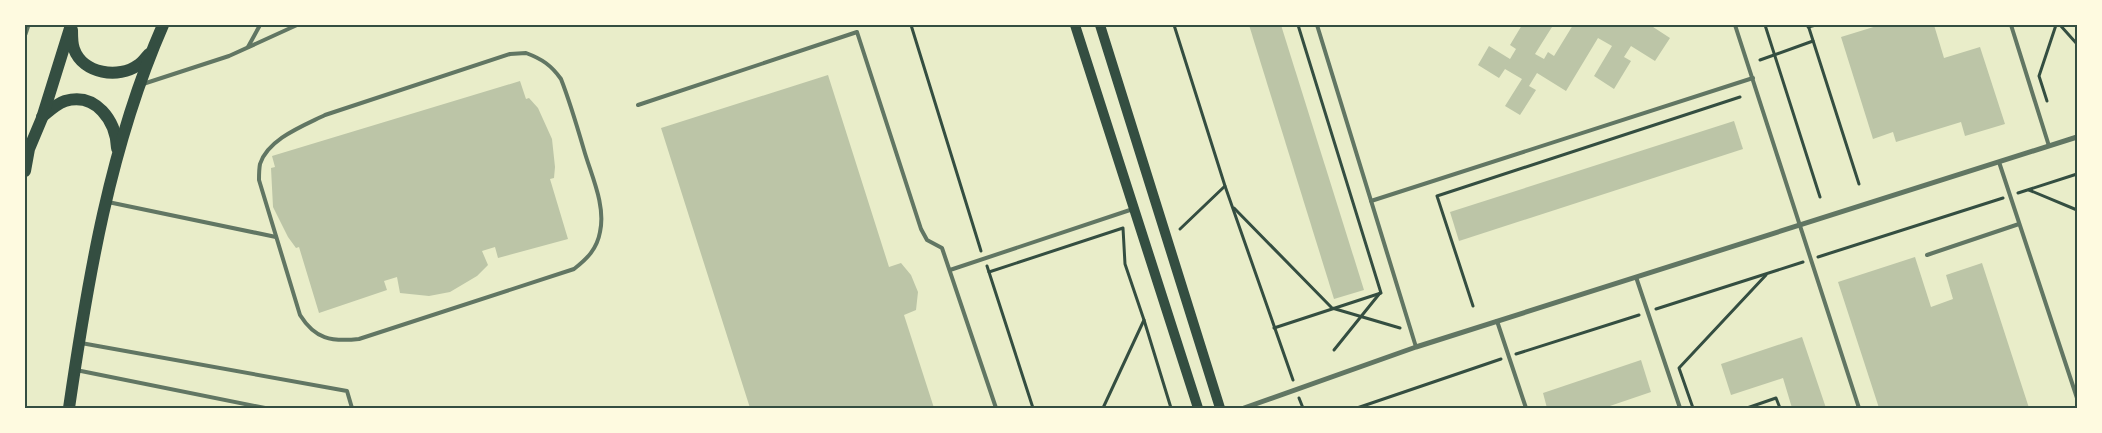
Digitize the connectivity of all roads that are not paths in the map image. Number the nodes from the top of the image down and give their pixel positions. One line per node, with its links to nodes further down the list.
1 (28, 25): 11 (street)
2 (71, 25): 13 (main road); 17 (main road)
3 (163, 25): 13 (main road)
4 (260, 25): 12 (lane)
5 (297, 25): 12 (lane)
6 (1075, 25): 25 (main road)
7 (1100, 25): 43 (main road)
8 (1317, 25): 23 (lane)
9 (1736, 25): 14 (lane)
10 (2010, 25): 19 (lane)
11 (25, 34)
12 (247, 48): 15 (lane)
13 (152, 51): 15 (main road)
14 (1753, 78): 23 (lane); 27 (lane)
15 (139, 85): 20 (main road)
16 (638, 105): 30 (lane)
17 (42, 118): 20 (main road); 22 (main road)
18 (2077, 137): 19 (street)
19 (2049, 146): 21 (street)
20 (117, 154): 24 (main road)
21 (1998, 162): 26 (lane); 27 (street)
22 (25, 171)
23 (1371, 201): 34 (lane)
24 (106, 202): 28 (lane); 33 (main road)
25 (1135, 208): 30 (lane); 42 (main road)
26 (2019, 224): 29 (lane); 36 (lane)
27 (1800, 225): 31 (street); 47 (lane)
28 (276, 238): 28 (lane)
29 (1927, 255)
30 (950, 270): 41 (lane)
31 (1636, 277): 32 (street); 46 (lane)
32 (1497, 321): 34 (street); 45 (lane)
33 (79, 343): 35 (main road); 40 (lane)
34 (1416, 347): 37 (street)
35 (75, 370): 38 (main road); 39 (lane)
36 (2077, 398)
37 (1261, 405): 44 (street)
38 (69, 408)
39 (265, 408)
40 (352, 408)
41 (996, 408)
42 (1198, 408)
43 (1220, 408)
44 (1244, 408)
45 (1526, 408)
46 (1680, 408)
47 (1858, 408)

